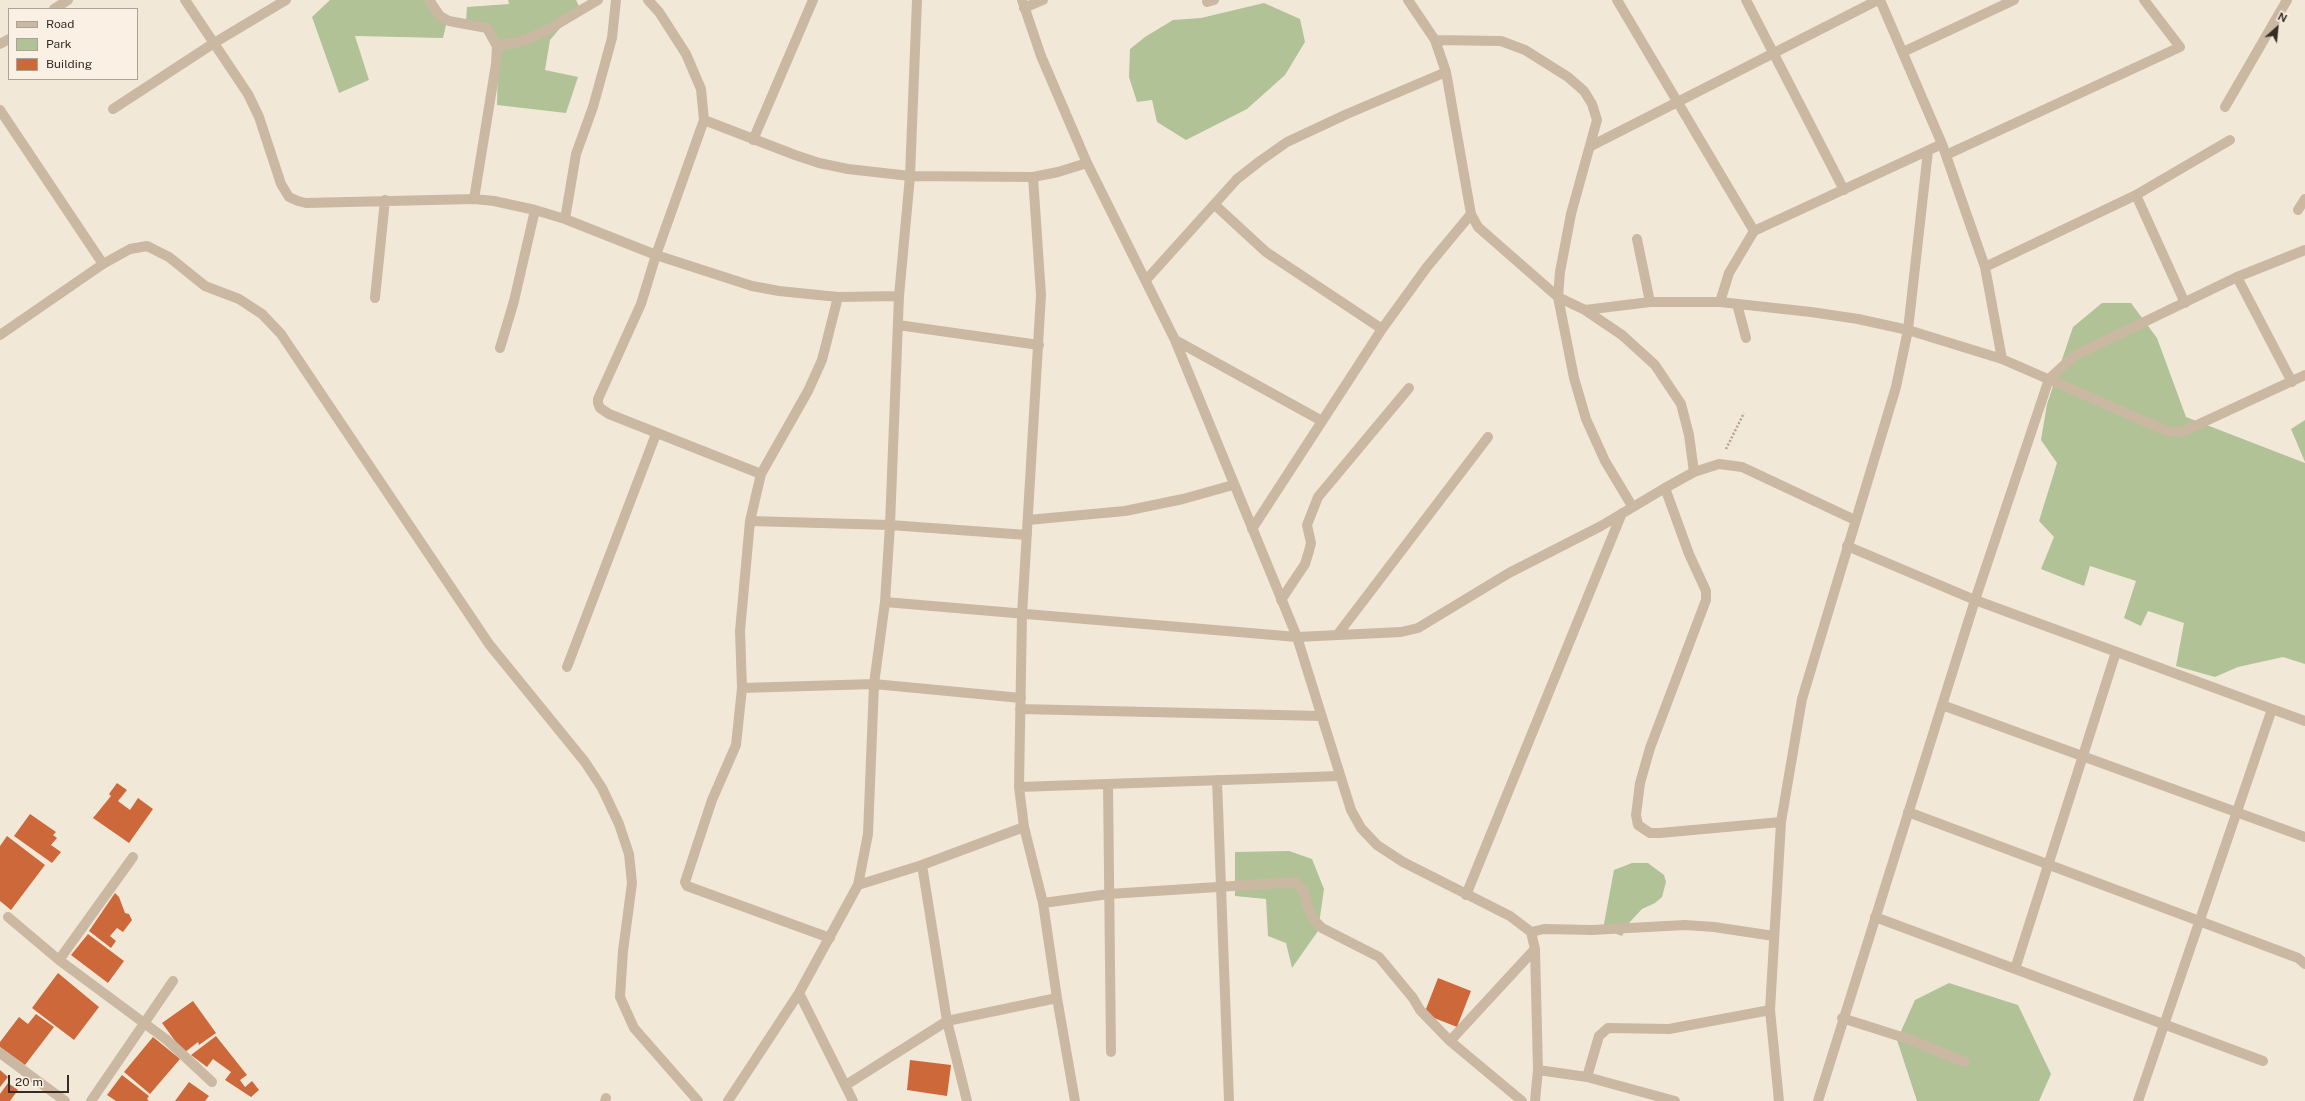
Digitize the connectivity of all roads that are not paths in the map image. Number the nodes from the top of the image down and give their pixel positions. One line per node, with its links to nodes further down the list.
1 (68, 0): 19 (street)
2 (185, 0): 21 (street)
3 (286, 0): 21 (street)
4 (429, 0): 22 (street)
5 (598, 0): 22 (street)
6 (616, 0): 49 (street)
7 (648, 0): 30 (street)
8 (813, 0): 31 (street)
9 (918, 0): 38 (street)
10 (1043, 0): 18 (street)
11 (1408, 0): 20 (street)
12 (1617, 0): 26 (street)
13 (1746, 0): 23 (street)
14 (1879, 0): 23 (street); 24 (street)
15 (2014, 0): 24 (street)
16 (2287, 0): 27 (street)
17 (2148, 2): 36 (street)
18 (1023, 4): 37 (street)
19 (56, 8)
20 (1435, 40): 25 (street); 34 (street)
21 (214, 43): 28 (street); 44 (street)
22 (497, 46): 42 (street)
23 (1774, 52): 26 (street); 40 (street)
24 (1903, 52): 33 (street)
25 (1446, 72): 45 (street); 48 (street)
26 (1678, 102): 34 (street); 50 (street)
27 (2225, 107)
28 (113, 109)
29 (0, 110): 54 (street)
30 (704, 120): 31 (street); 53 (street)
31 (753, 140): 38 (street)
32 (2230, 140): 41 (street)
33 (1942, 144): 35 (street); 36 (street)
34 (1591, 146): 59 (street)
35 (1928, 151): 40 (street); 69 (street)
36 (1946, 155): 55 (street)
37 (1087, 163): 39 (street); 57 (street)
38 (910, 176): 39 (street); 58 (street)
39 (1033, 177): 73 (street)
40 (1844, 190): 50 (street)
41 (2136, 195): 55 (street); 64 (street)
42 (474, 199): 44 (street); 46 (street)
43 (2305, 199): 47 (street)
44 (385, 200): 61 (street)
45 (1215, 205): 57 (street); 68 (street)
46 (535, 210): 49 (street); 74 (street)
47 (2298, 210)
48 (1471, 214): 59 (street); 68 (street)
49 (565, 219): 53 (street)
50 (1754, 231): 63 (street)
51 (1637, 239): 62 (street)
52 (2305, 250): 56 (street)
53 (656, 255): 60 (street); 81 (street)
54 (103, 264): 70 (street); 159 (street)
55 (1985, 267): 75 (street)
56 (2237, 277): 64 (street); 78 (street)
57 (1146, 280): 72 (street)
58 (899, 296): 60 (street); 67 (street)
59 (1558, 296): 66 (street); 87 (street)
60 (838, 297): 84 (street)
61 (375, 298)
62 (1650, 302): 63 (street); 66 (street)
63 (1720, 302): 65 (street)
64 (2185, 303): 77 (street)
65 (1737, 304): 69 (street); 71 (street)
66 (1585, 310): 83 (street)
67 (898, 325): 73 (street); 92 (street)
68 (1382, 329): 80 (street)
69 (1908, 330): 75 (street); 90 (street)
70 (0, 335)
71 (1746, 338)
72 (1176, 340): 80 (street); 85 (street)
73 (1039, 345): 89 (street)
74 (500, 348)
75 (2002, 359): 77 (street)
76 (2305, 375): 78 (street)
77 (2049, 379): 78 (street); 97 (street)
78 (2292, 382)
79 (1409, 388): 96 (street)
80 (1322, 421): 93 (street)
81 (656, 434): 84 (street); 103 (street)
82 (1488, 437): 100 (street)
83 (1694, 472): 86 (street); 90 (street)
84 (761, 474): 91 (street)
85 (1233, 485): 89 (street); 93 (street)
86 (1665, 488): 87 (street); 119 (street)
87 (1632, 506): 88 (street)
88 (1622, 513): 100 (street); 128 (street)
89 (1028, 520): 94 (street)
90 (1856, 520): 95 (street)
91 (750, 521): 92 (street); 105 (street)
92 (890, 525): 94 (street); 98 (street)
93 (1252, 529): 96 (street)
94 (1027, 535): 99 (street)
95 (1847, 546): 97 (street); 119 (street)
96 (1281, 600): 101 (street)
97 (1974, 600): 102 (street); 107 (street)
98 (885, 602): 99 (street); 104 (street)
99 (1022, 615): 101 (street); 106 (street)
100 (1338, 634): 101 (street)
101 (1297, 637): 110 (street)
102 (2116, 652): 109 (street); 112 (street)
103 (567, 667)
104 (874, 684): 105 (street); 106 (street); 125 (street)
105 (742, 688): 135 (street)
106 (1021, 698): 108 (street)
107 (1942, 705): 112 (street); 117 (street)
108 (1020, 709): 110 (street); 116 (street)
109 (2272, 709): 111 (street); 118 (street)
110 (1321, 716): 113 (street)
111 (2305, 721)
112 (2082, 756): 118 (street); 123 (street)
113 (1340, 776): 114 (street); 128 (street)
114 (1217, 780): 115 (street); 126 (street)
115 (1108, 784): 116 (street); 127 (street)
116 (1019, 787): 120 (street)
117 (1908, 812): 123 (street); 131 (street)
118 (2236, 812): 121 (street); 132 (street)
119 (1781, 822): 134 (street)
120 (1024, 827): 124 (street); 129 (street)
121 (2305, 837)
122 (133, 857): 137 (street)
123 (2048, 864): 132 (street); 139 (street)
124 (922, 865): 125 (street); 145 (street)
125 (858, 885): 135 (street)
126 (1221, 886): 127 (street); 148 (street); 164 (street)
127 (1109, 894): 129 (street); 149 (street)
128 (1466, 895): 133 (street)
129 (1043, 903): 142 (street)
130 (8, 918): 137 (street)
131 (1875, 918): 139 (street); 144 (street)
132 (2200, 921): 138 (street); 147 (street)
133 (1531, 932): 134 (street); 136 (street)
134 (1774, 936): 143 (street)
135 (830, 938): 141 (street)
136 (1535, 949): 148 (street); 153 (street)
137 (59, 960): 146 (street)
138 (2305, 964)
139 (2015, 969): 147 (street)
140 (173, 981): 146 (street)
141 (799, 993): 156 (street); 160 (street)
142 (1057, 998): 145 (street); 163 (street)
143 (1770, 1010): 154 (street); 168 (street)
144 (1842, 1018): 152 (street); 169 (street)
145 (947, 1021): 156 (street); 162 (street)
146 (143, 1024): 155 (street); 158 (street)
147 (2164, 1024): 151 (street); 170 (street)
148 (1450, 1041): 165 (street)
149 (1111, 1052)
150 (0, 1053): 157 (street)
151 (2263, 1061)
152 (1965, 1062)
153 (1538, 1070): 154 (street); 166 (street)
154 (1587, 1077): 167 (street)
155 (212, 1082)
156 (846, 1085): 161 (street)
157 (65, 1101)
158 (91, 1101)
159 (698, 1101)
160 (728, 1101)
161 (853, 1101)
162 (966, 1101)
163 (1075, 1101)
164 (1229, 1101)
165 (1522, 1101)
166 (1535, 1101)
167 (1675, 1101)
168 (1779, 1101)
169 (1818, 1101)
170 (2138, 1101)

